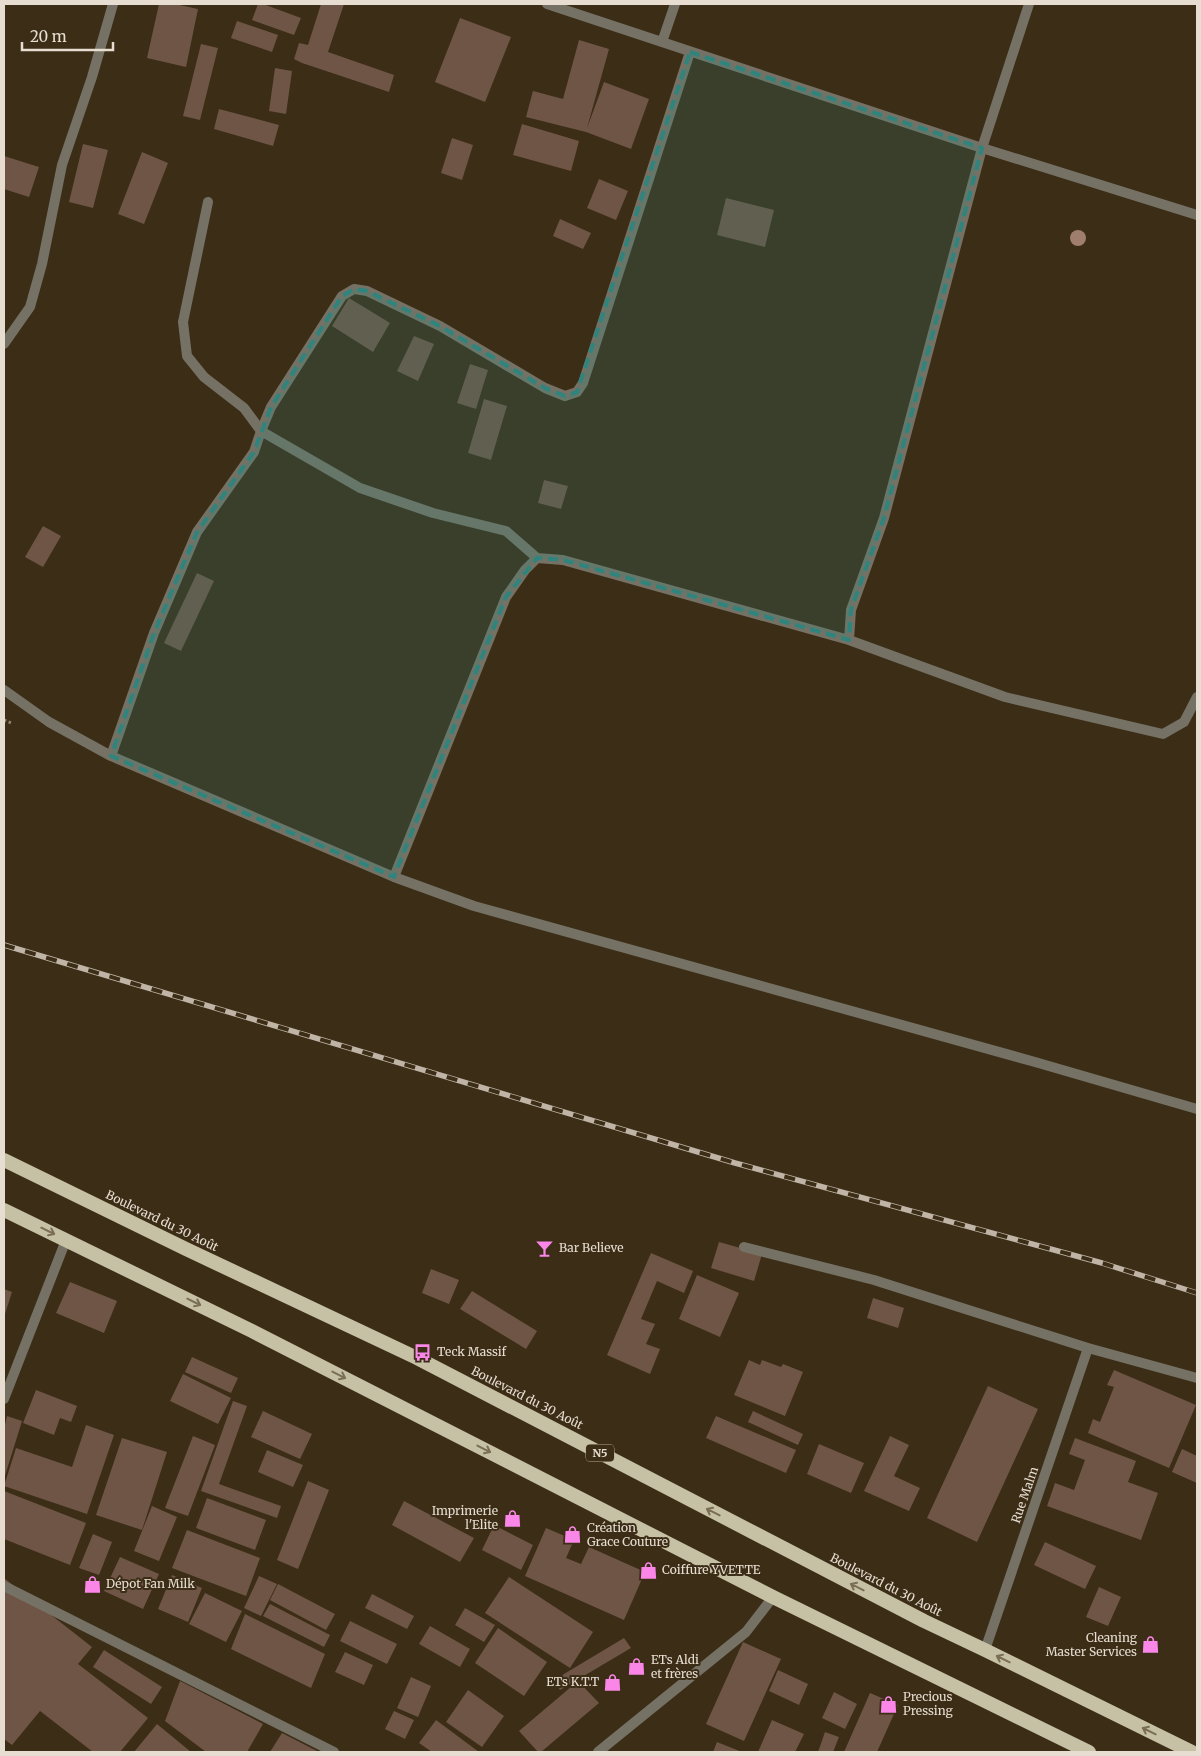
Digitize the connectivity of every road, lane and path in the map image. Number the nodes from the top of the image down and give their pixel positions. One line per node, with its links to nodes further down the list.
1 (113, 4): 10 (street)
2 (547, 4): 5 (street)
3 (675, 4): 5 (street)
4 (1029, 4): 7 (street)
5 (662, 42): 6 (street)
6 (690, 52): 7 (street); 11 (street)
7 (982, 148): 9 (street); 13 (street)
8 (208, 202): 11 (street)
9 (1197, 215)
10 (4, 344)
11 (261, 431): 12 (street); 16 (street)
12 (537, 558): 13 (street); 17 (street)
13 (849, 640): 15 (street)
14 (4, 690): 16 (street)
15 (1197, 697)
16 (111, 756): 17 (street)
17 (394, 877): 18 (street)
18 (1197, 1109)
19 (4, 1160): 28 (highway, Boulevard du 30 Août / N5, one-way to 19)
20 (4, 1210): 21 (highway, one-way to 21)
21 (66, 1240): 25 (street); 27 (highway, one-way to 27)
22 (744, 1247): 23 (street)
23 (1088, 1348): 24 (street); 28 (street, Rue Malm)
24 (1197, 1378)
25 (4, 1399)
26 (4, 1586): 29 (street)
27 (773, 1598): 30 (street); 31 (highway)
28 (985, 1650): 32 (highway, Boulevard du 30 Août / N5, one-way to 28)
29 (334, 1752)
30 (598, 1752)
31 (1089, 1752)
32 (1192, 1752)

